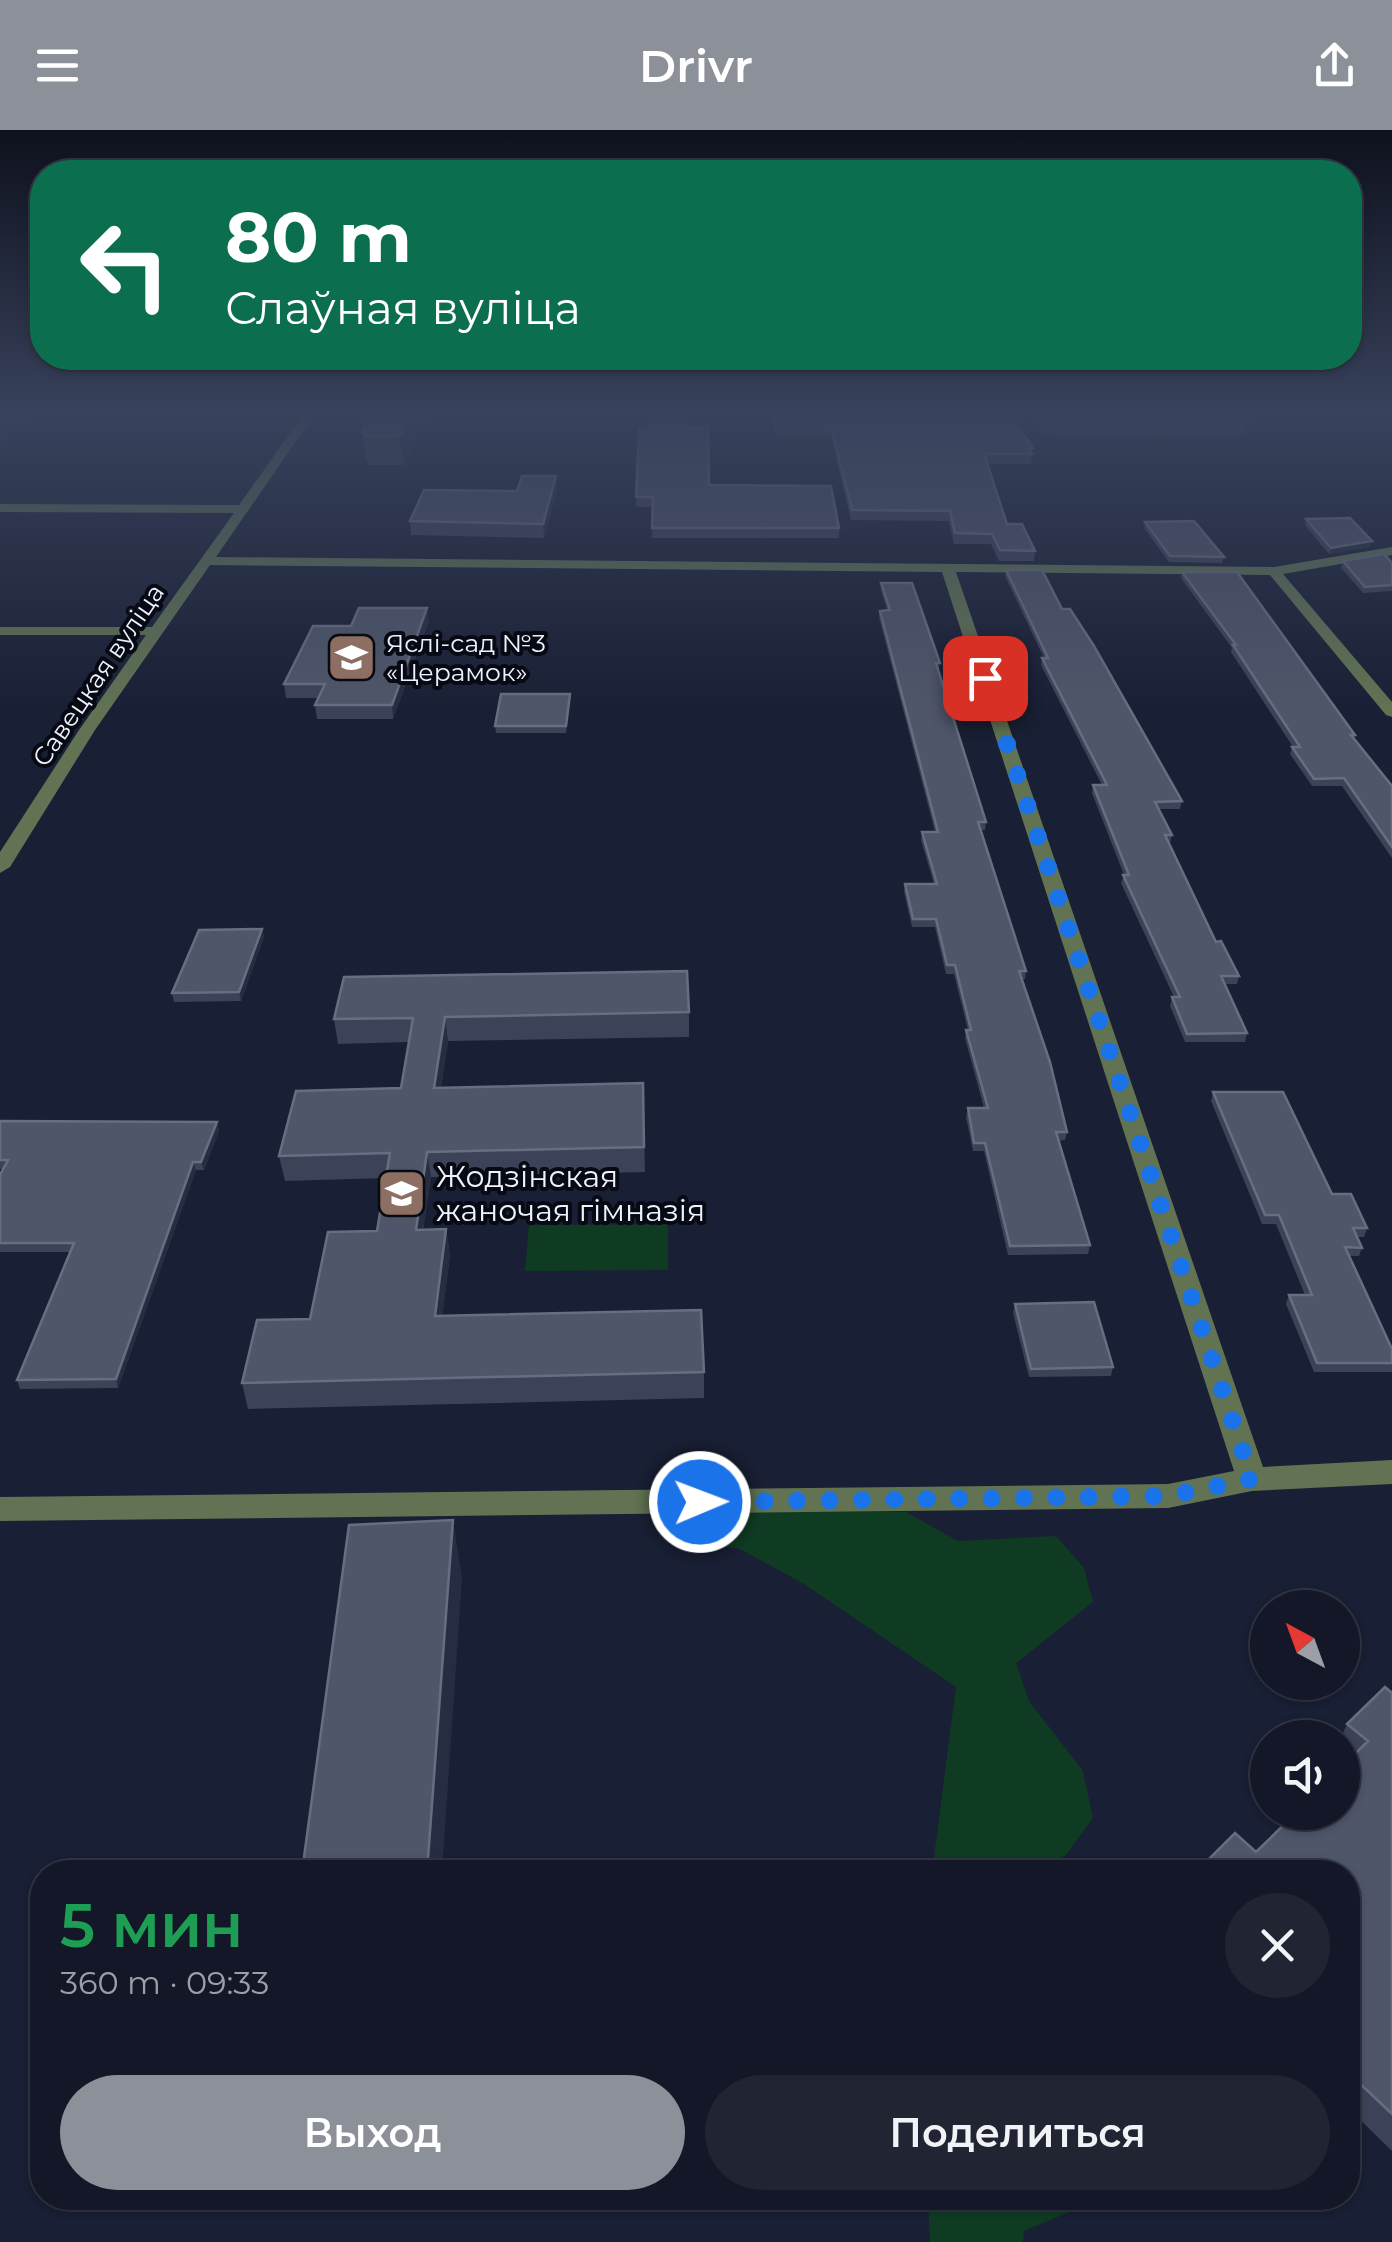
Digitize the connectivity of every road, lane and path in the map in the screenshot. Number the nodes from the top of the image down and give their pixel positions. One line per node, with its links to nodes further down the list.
1 (240, 514): 3 (street, Савецкая вуліца)
2 (1392, 551): 5 (street)
3 (206, 561): 4 (street); 7 (street, Савецкая вуліца)
4 (948, 568): 5 (street); 11 (street)
5 (1274, 571): 8 (street)
6 (0, 631): 7 (street)
7 (157, 632): 9 (street, Савецкая вуліца)
8 (1392, 712)
9 (0, 867)
10 (1392, 1472): 11 (street)
11 (1252, 1479): 12 (street)
12 (0, 1509)

